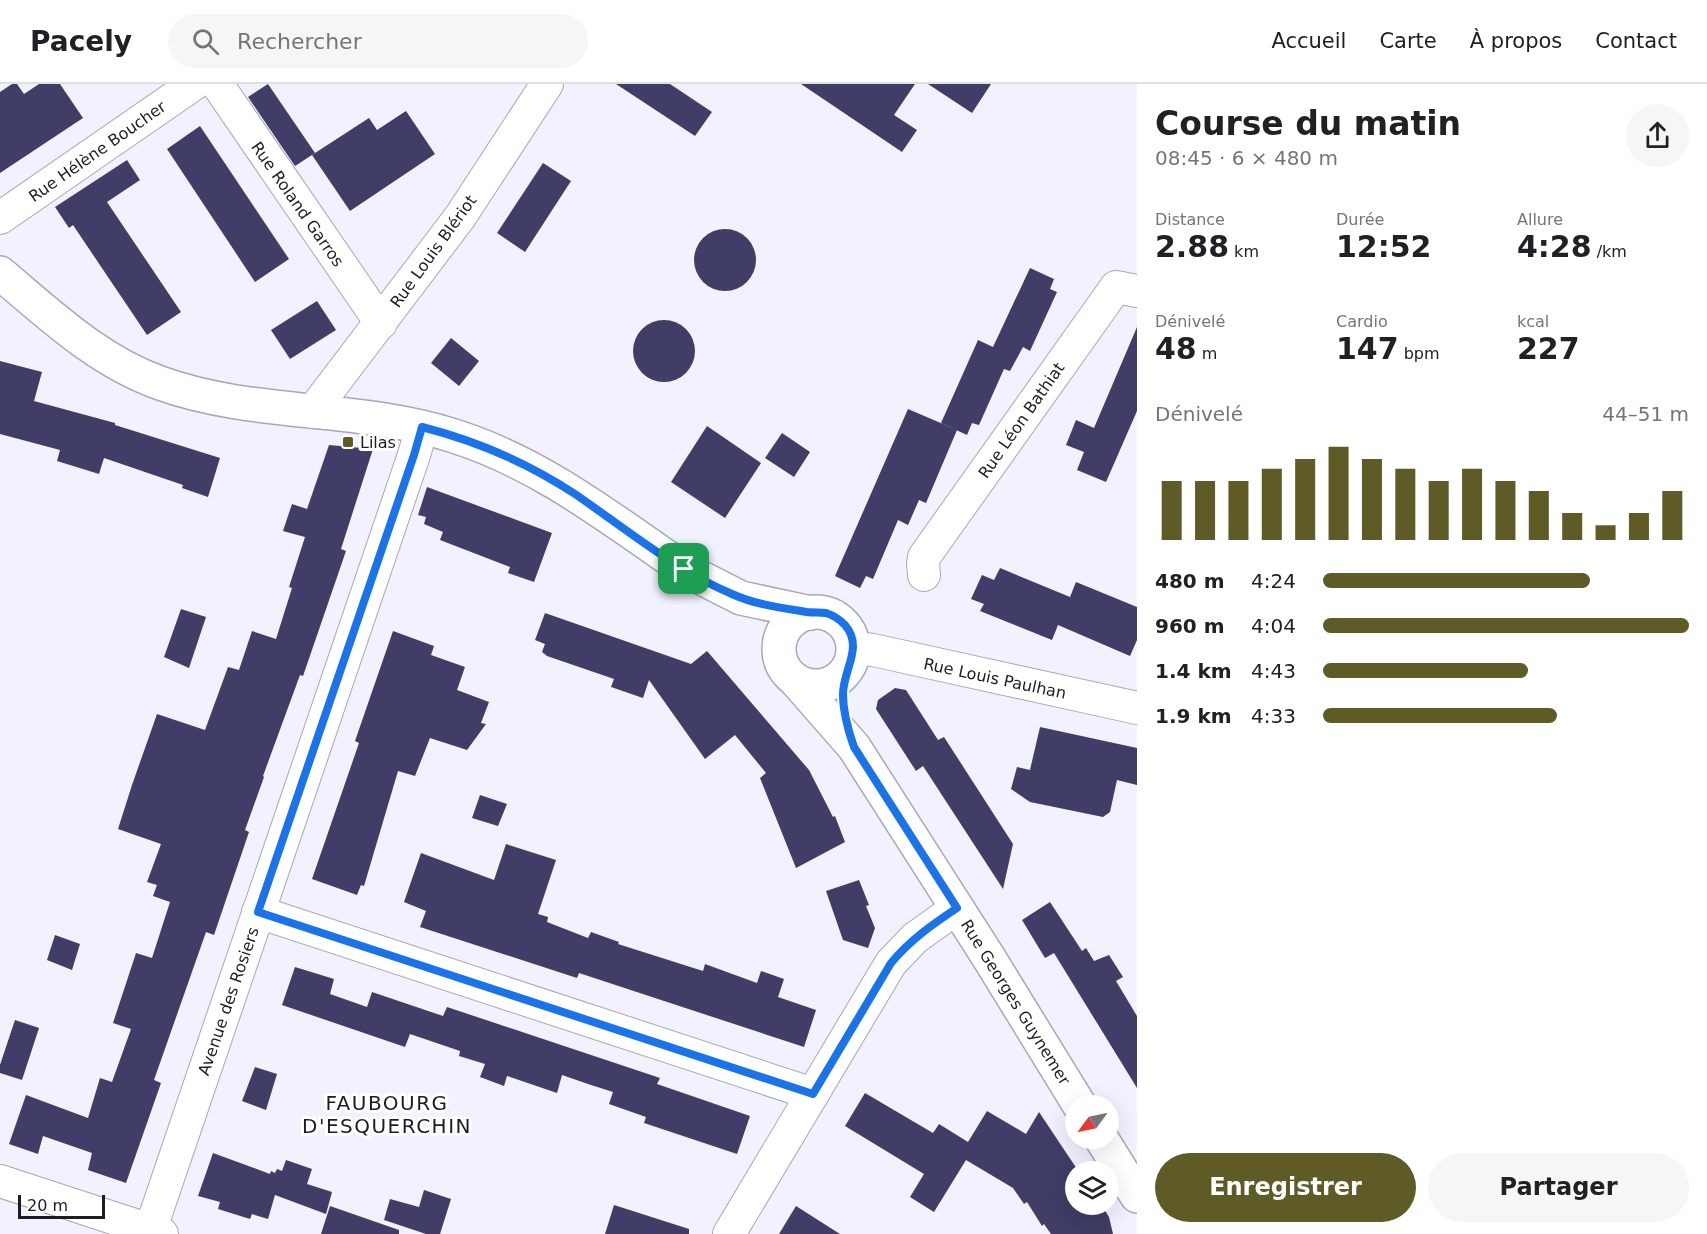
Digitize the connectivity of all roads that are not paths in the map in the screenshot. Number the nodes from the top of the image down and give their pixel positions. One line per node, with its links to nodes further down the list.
1 (194, 84): 4 (street, Rue Hélène Boucher)
2 (217, 84): 7 (street, Rue Roland Garros)
3 (547, 84): 7 (street, Rue Louis Blériot)
4 (0, 218)
5 (0, 273): 8 (main road, Rue Georges Guynemer)
6 (1137, 291): 11 (street, Rue Léon Bathiat)
7 (381, 323): 8 (street, Rue Louis Blériot)
8 (312, 412): 9 (main road, Rue Georges Guynemer)
9 (422, 427): 10 (main road, Rue Georges Guynemer); 18 (street, Avenue des Rosiers)
10 (684, 569): 12 (main road, Rue Georges Guynemer); 14 (main road, Rue Georges Guynemer)
11 (924, 575)
12 (811, 613): 13 (main road); 14 (main road)
13 (850, 659): 14 (main road); 15 (street, Rue Louis Paulhan); 16 (main road, Rue Georges Guynemer)
14 (789, 670): 16 (main road, Rue Georges Guynemer)
15 (1137, 708)
16 (854, 747): 17 (main road, Rue Georges Guynemer)
17 (957, 908): 19 (street); 20 (main road, Rue Georges Guynemer)
18 (258, 912): 19 (street); 24 (street, Avenue des Rosiers)
19 (813, 1094): 25 (street)
20 (1073, 1095)
21 (1108, 1149): 23 (main road)
22 (0, 1181): 24 (street)
23 (1137, 1196)
24 (154, 1233)
25 (729, 1234)

